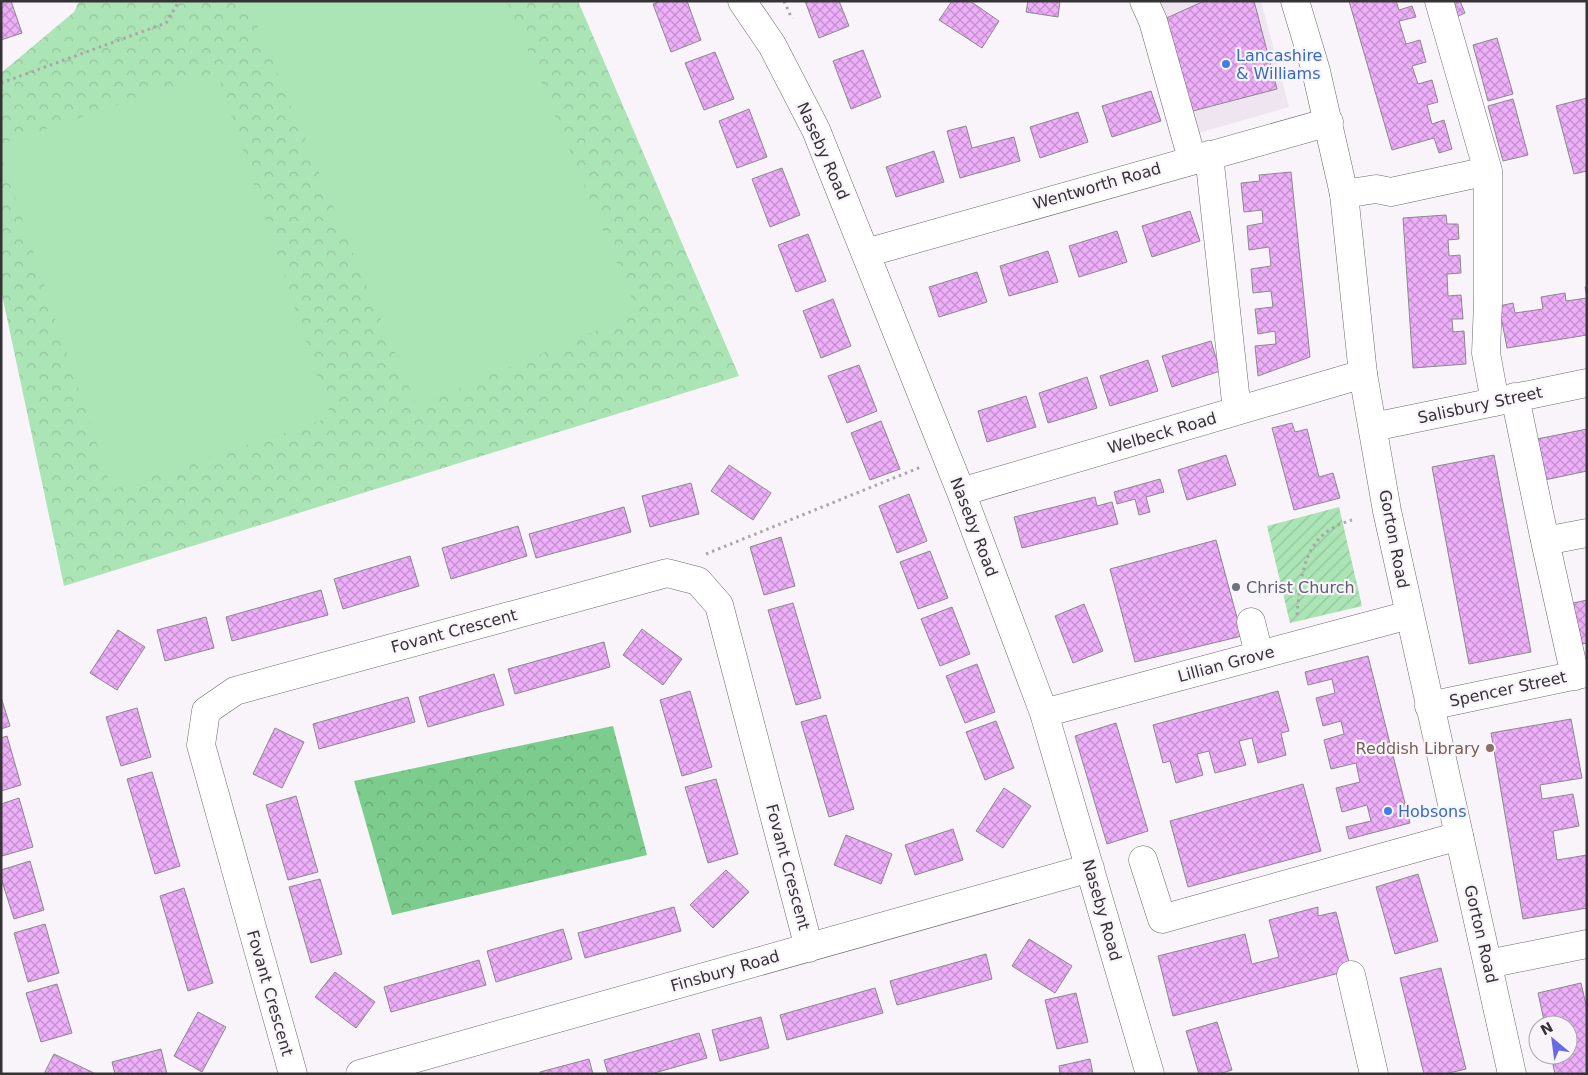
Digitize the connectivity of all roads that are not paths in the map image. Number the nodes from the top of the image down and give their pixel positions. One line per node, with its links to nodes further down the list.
1 (742, 1): 9 (street, Naseby Road)
2 (1144, 1): 6 (street)
3 (1295, 1): 5 (street, Gorton Road)
4 (1439, 1): 7 (street)
5 (1329, 122): 6 (street, Wentworth Road); 8 (street, Gorton Road)
6 (1201, 157): 9 (street, Wentworth Road); 13 (street)
7 (1488, 172): 8 (street); 12 (street)
8 (1344, 194): 10 (street, Gorton Road)
9 (866, 252): 15 (street, Naseby Road)
10 (1363, 374): 13 (street, Welbeck Road); 14 (street, Gorton Road)
11 (1587, 383): 12 (street, Salisbury Street)
12 (1505, 400): 14 (street, Salisbury Street); 17 (street)
13 (1237, 411): 15 (street, Welbeck Road)
14 (1373, 427): 18 (street, Gorton Road)
15 (961, 492): 23 (street, Naseby Road)
16 (1587, 534): 17 (street)
17 (1545, 541): 21 (street)
18 (1409, 615): 20 (street, Lillian Grove); 22 (street, Gorton Road)
19 (1251, 622): 20 (street)
20 (1259, 654): 23 (street, Lillian Grove)
21 (1581, 674): 22 (street, Spencer Street)
22 (1429, 706): 24 (street, Gorton Road)
23 (1044, 713): 26 (street, Naseby Road)
24 (1459, 836): 25 (street); 29 (street, Gorton Road)
25 (1144, 860)
26 (1090, 868): 28 (street, Finsbury Road); 33 (street, Naseby Road)
27 (1587, 944): 29 (street)
28 (810, 948): 31 (street, Fovant Crescent); 32 (street, Finsbury Road)
29 (1488, 964): 35 (street, Gorton Road)
30 (1352, 975): 34 (street)
31 (293, 1074)
32 (360, 1074)
33 (1150, 1074)
34 (1374, 1074)
35 (1512, 1074)

